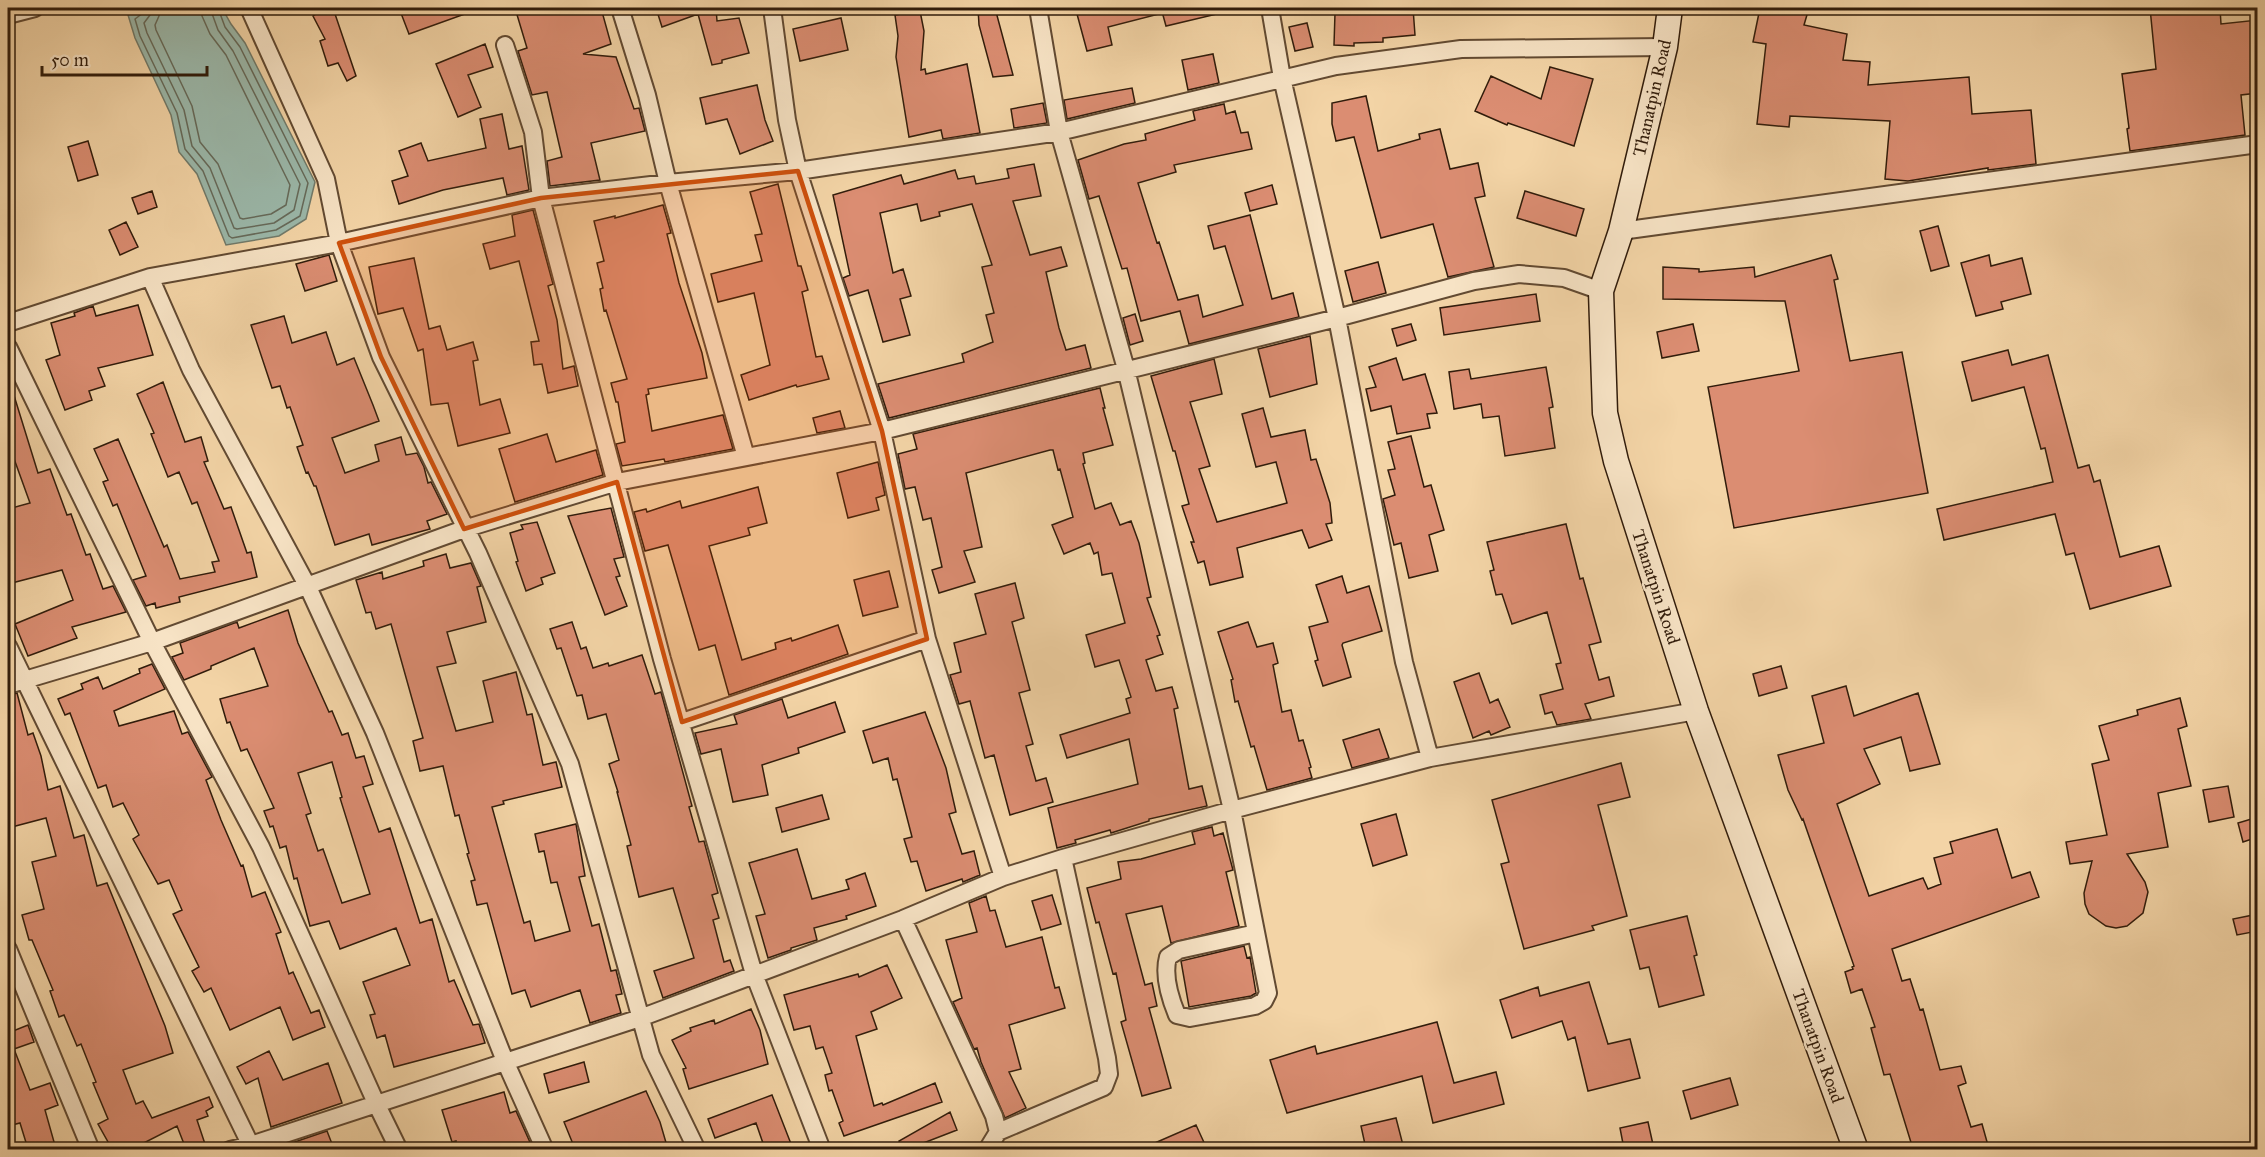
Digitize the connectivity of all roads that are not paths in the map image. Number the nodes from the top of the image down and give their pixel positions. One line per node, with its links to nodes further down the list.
1 (35, 8): 8 (street)
2 (249, 8): 18 (street)
3 (620, 8): 15 (street)
4 (772, 8): 14 (street)
5 (1038, 8): 12 (street)
6 (1270, 8): 11 (street)
7 (1670, 8): 10 (main road, Thanatpin Road)
8 (8, 15)
9 (505, 45): 16 (street)
10 (1665, 47): 11 (street); 17 (main road, Thanatpin Road)
11 (1282, 78): 12 (street); 21 (street)
12 (1059, 132): 14 (street); 24 (street)
13 (2258, 144): 17 (street)
14 (798, 171): 15 (street); 25 (street)
15 (668, 183): 16 (street); 26 (street)
16 (541, 198): 18 (street); 27 (street)
17 (1621, 231): 20 (main road, Thanatpin Road)
18 (339, 243): 19 (street); 28 (street)
19 (150, 277): 22 (street); 29 (street)
20 (1601, 291): 21 (street); 35 (main road, Thanatpin Road)
21 (1337, 318): 24 (street); 37 (street)
22 (8, 323)
23 (8, 347): 31 (street)
24 (1126, 369): 25 (street); 38 (street)
25 (882, 431): 26 (street); 30 (street)
26 (746, 457): 27 (street)
27 (617, 482): 28 (street); 36 (street)
28 (464, 529): 29 (street); 45 (street)
29 (308, 587): 31 (street); 46 (street)
30 (927, 639): 36 (street); 40 (street)
31 (152, 642): 33 (street); 47 (street)
32 (8, 646): 33 (street)
33 (24, 679): 34 (street); 49 (street)
34 (8, 684)
35 (1696, 711): 37 (street); 57 (main road, Thanatpin Road)
36 (682, 722): 44 (street)
37 (1430, 758): 38 (street)
38 (1232, 810): 39 (street); 42 (street)
39 (1063, 858): 40 (street); 48 (street)
40 (1003, 877): 41 (street)
41 (903, 919): 44 (street); 48 (street)
42 (1256, 933): 42 (street)
43 (9, 957): 50 (street)
44 (754, 974): 45 (street); 55 (street)
45 (640, 1018): 46 (street); 54 (street)
46 (505, 1061): 47 (street); 53 (street)
47 (376, 1103): 49 (street); 52 (street)
48 (998, 1132): 56 (street)
49 (252, 1147): 51 (street)
50 (91, 1149)
51 (230, 1149)
52 (399, 1149)
53 (545, 1149)
54 (697, 1149)
55 (822, 1149)
56 (987, 1149)
57 (1856, 1149)

